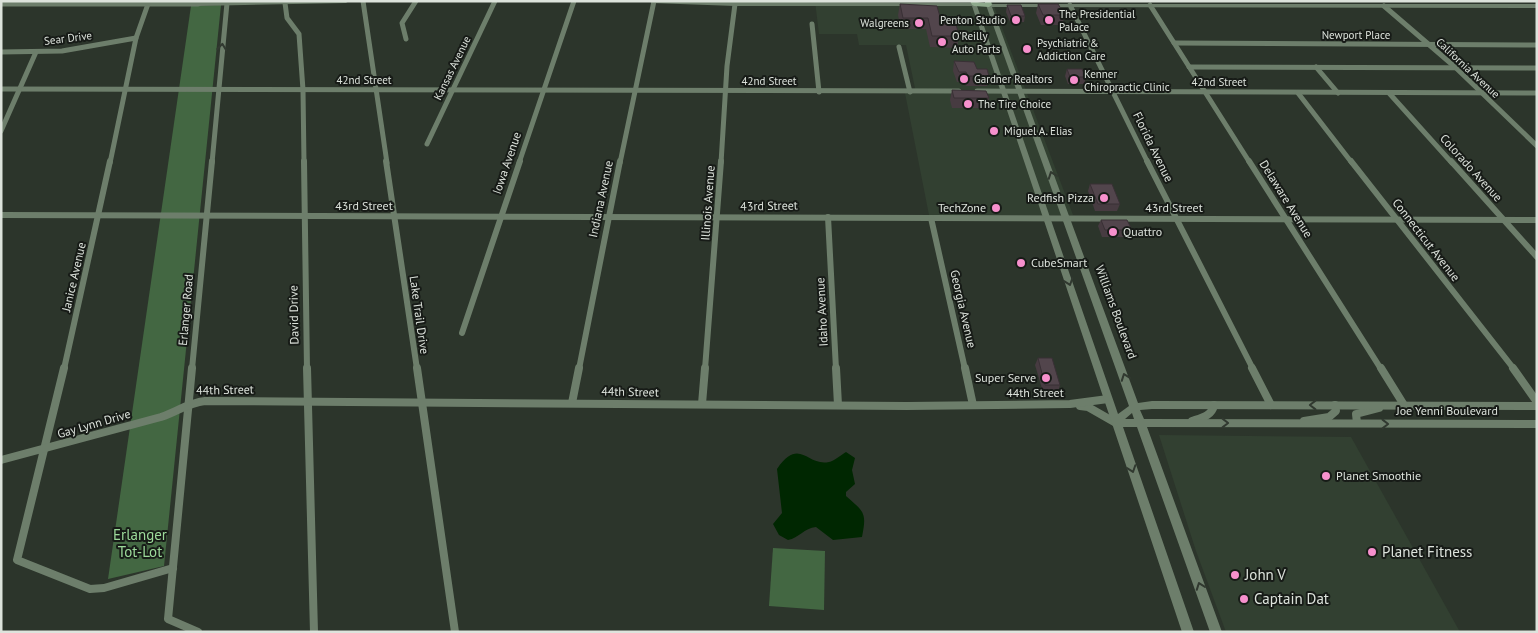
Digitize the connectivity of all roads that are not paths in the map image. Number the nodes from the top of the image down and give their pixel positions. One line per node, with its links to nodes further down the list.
1 (346, 1): 10 (street)
2 (363, 1): 40 (street, Lake Trail Drive)
3 (416, 1): 25 (street)
4 (495, 1): 42 (street, Kansas Avenue)
5 (574, 1): 43 (street, Iowa Avenue)
6 (653, 1): 16 (street); 44 (street, Indiana Avenue)
7 (953, 1): 17 (street)
8 (1002, 1): 18 (street)
9 (227, 2): 10 (street); 11 (street); 38 (street, Erlanger Road, one-way to 9)
10 (285, 2): 39 (street, David Drive)
11 (198, 3): 15 (street)
12 (973, 3): 13 (main road); 17 (street); 46 (street)
13 (988, 3): 18 (street); 47 (street, Williams Boulevard)
14 (1, 4): 15 (street)
15 (148, 4): 24 (street, Janice Avenue)
16 (735, 4): 17 (street); 45 (street, Illinois Avenue)
17 (943, 4)
18 (1020, 5): 19 (street)
19 (1070, 5): 20 (street); 50 (street, Florida Avenue)
20 (1150, 5): 21 (street); 26 (street, Delaware Avenue)
21 (1384, 6): 22 (street); 27 (street, California Avenue)
22 (1537, 6)
23 (812, 24): 48 (street)
24 (136, 38): 31 (street, Sear Drive); 41 (street, Janice Avenue)
25 (406, 39)
26 (1174, 44): 27 (street, Newport Place); 34 (street, Delaware Avenue)
27 (1429, 45): 28 (street, Newport Place); 33 (street, California Avenue)
28 (1537, 45)
29 (899, 47): 49 (street)
30 (1, 52): 31 (street, Sear Drive)
31 (36, 52): 37 (street)
32 (1316, 67): 33 (street); 34 (street); 53 (street)
33 (1455, 67): 35 (street); 55 (street, California Avenue)
34 (1189, 68): 51 (street, Delaware Avenue)
35 (1537, 68)
36 (1, 89): 37 (street, 42nd Street)
37 (19, 89): 41 (street, 42nd Street); 57 (street)
38 (218, 90): 39 (street, 42nd Street); 41 (street, 42nd Street); 62 (street, Erlanger Road)
39 (303, 90): 40 (street, 42nd Street); 63 (street, David Drive)
40 (376, 90): 42 (street, 42nd Street); 64 (street, Lake Trail Drive)
41 (125, 91): 61 (street, Janice Avenue)
42 (452, 91): 43 (street, 42nd Street); 58 (street, Kansas Avenue)
43 (543, 91): 44 (street, 42nd Street); 66 (street, Iowa Avenue)
44 (636, 91): 45 (street, 42nd Street); 67 (street, Indiana Avenue)
45 (727, 91): 48 (street, 42nd Street); 68 (street, Illinois Avenue)
46 (1003, 91): 47 (street, 42nd Street); 49 (street, 42nd Street); 70 (street)
47 (1021, 91): 50 (street, 42nd Street); 71 (street, Williams Boulevard, one-way to 47)
48 (819, 92): 49 (street, 42nd Street)
49 (910, 92)
50 (1113, 92): 51 (street, 42nd Street); 73 (street, Florida Avenue)
51 (1205, 92): 52 (street, 42nd Street); 74 (street, Delaware Avenue)
52 (1298, 93): 53 (street, 42nd Street); 72 (street, Connecticut Avenue)
53 (1338, 93): 54 (street, 42nd Street)
54 (1389, 93): 55 (street, 42nd Street); 75 (street, Colorado Avenue)
55 (1481, 93): 56 (street, 42nd Street); 59 (street, California Avenue)
56 (1537, 93)
57 (1, 131)
58 (427, 144)
59 (1537, 146)
60 (1, 215): 61 (street, 43rd Street)
61 (99, 215): 62 (street, 43rd Street); 102 (street, Janice Avenue)
62 (205, 216): 63 (street, 43rd Street); 83 (street, Erlanger Road)
63 (304, 217): 64 (street, 43rd Street); 80 (street, David Drive)
64 (394, 217): 66 (street, 43rd Street); 81 (street, Lake Trail Drive)
65 (828, 217): 68 (street, 43rd Street); 69 (street, 43rd Street); 91 (street, Idaho Avenue)
66 (501, 218): 67 (street, 43rd Street); 78 (street, Iowa Avenue)
67 (608, 218): 68 (street, 43rd Street); 84 (street, Indiana Avenue)
68 (718, 218): 85 (street, Illinois Avenue)
69 (931, 218): 70 (street, 43rd Street); 87 (street, Georgia Avenue)
70 (1046, 218): 71 (street, 43rd Street); 79 (street, one-way to 79)
71 (1068, 218): 73 (street, 43rd Street); 92 (street, Williams Boulevard, one-way to 71)
72 (1395, 218): 74 (street, 43rd Street); 75 (street, 43rd Street); 82 (street, Connecticut Avenue)
73 (1176, 219): 74 (street, 43rd Street); 89 (street, Florida Avenue)
74 (1286, 219): 93 (street, Delaware Avenue)
75 (1502, 219): 76 (street, 43rd Street); 77 (street, Colorado Avenue)
76 (1537, 220)
77 (1537, 257)
78 (462, 333)
79 (1108, 399): 86 (street, 44th Street); 95 (street); 96 (street)
80 (307, 401): 81 (street, 44th Street); 83 (street, 44th Street); 106 (street, David Drive)
81 (421, 402): 84 (street, 44th Street); 107 (street, Lake Trail Drive)
82 (1537, 402)
83 (190, 403): 102 (street, Gay Lynn Drive); 104 (street, Erlanger Road)
84 (572, 403): 85 (street, 44th Street)
85 (702, 404): 91 (street, 44th Street)
86 (1070, 404): 87 (street, 44th Street); 96 (street, 44th Street)
87 (973, 405): 91 (street, 44th Street)
88 (1214, 405): 89 (street, Joe Yenni Boulevard); 92 (street, Joe Yenni Boulevard); 98 (street, Joe Yenni Boulevard)
89 (1271, 405): 90 (street, Joe Yenni Boulevard, one-way to 89)
90 (1335, 405): 93 (street, Joe Yenni Boulevard); 99 (street, Joe Yenni Boulevard)
91 (838, 406)
92 (1135, 406): 95 (street); 97 (street, Williams Boulevard)
93 (1400, 406): 94 (street, Joe Yenni Boulevard); 100 (street, Joe Yenni Boulevard)
94 (1537, 406)
95 (1125, 412): 96 (street); 97 (street)
96 (1116, 423): 97 (street, Joe Yenni Boulevard); 108 (street, one-way to 108)
97 (1142, 423): 98 (street, Joe Yenni Boulevard); 109 (street, Williams Boulevard, one-way to 97)
98 (1182, 423): 99 (street, Joe Yenni Boulevard, one-way to 99)
99 (1287, 423): 100 (street, Joe Yenni Boulevard)
100 (1357, 424): 101 (street, Joe Yenni Boulevard, one-way to 101)
101 (1537, 424)
102 (44, 449): 103 (street, Gay Lynn Drive); 104 (street, Janice Avenue)
103 (1, 460)
104 (173, 568): 105 (street, Erlanger Road)
105 (198, 632)
106 (314, 632)
107 (454, 632)
108 (1188, 632)
109 (1216, 632)

